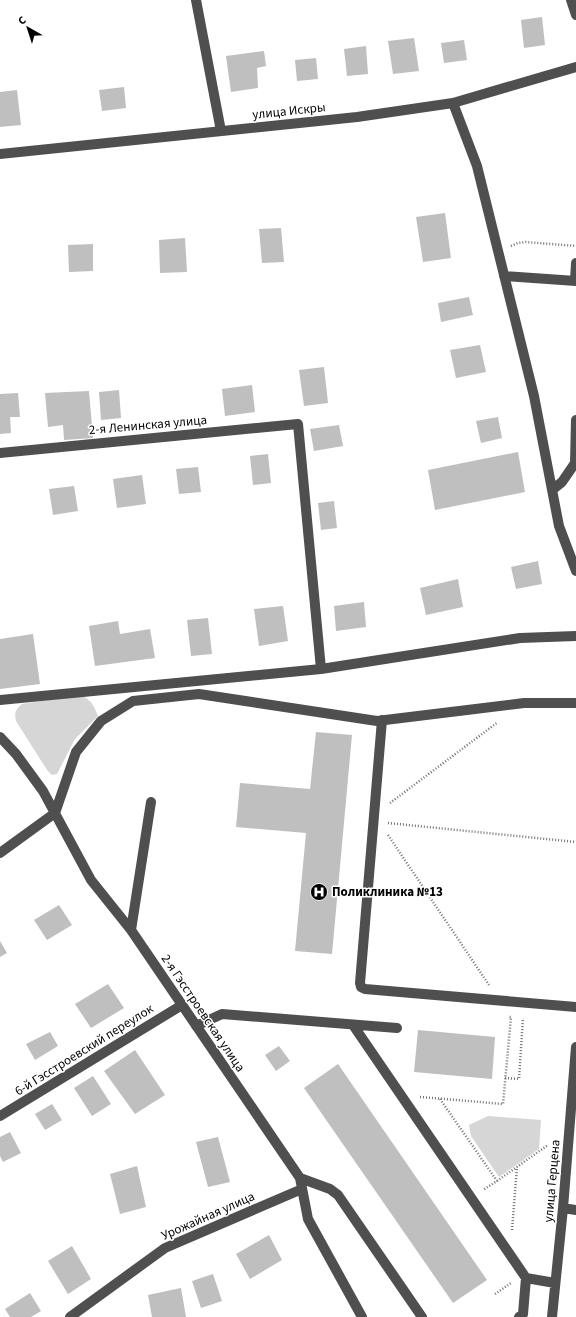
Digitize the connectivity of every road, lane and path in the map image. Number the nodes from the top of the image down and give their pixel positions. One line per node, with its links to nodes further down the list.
1 (196, 0): 6 (street)
2 (571, 0): 3 (street)
3 (576, 15)
4 (576, 67): 5 (street, улица Искры)
5 (453, 103): 6 (street, улица Искры); 9 (street)
6 (221, 131): 7 (street, улица Искры)
7 (0, 154)
8 (576, 246): 9 (path)
9 (498, 254): 11 (street)
10 (576, 263): 12 (street)
11 (504, 276): 12 (street); 15 (street)
12 (575, 281)
13 (576, 420): 15 (street)
14 (0, 452): 18 (street, 2-я Ленинская улица)
15 (552, 490): 16 (street)
16 (576, 571)
17 (576, 636): 18 (street)
18 (321, 669): 19 (street)
19 (0, 700)
20 (576, 703): 21 (street)
21 (382, 720): 25 (street); 26 (street)
22 (499, 722): 26 (path)
23 (0, 737): 25 (street, 2-я Гэсстроевская улица)
24 (151, 802): 29 (street)
25 (55, 813): 28 (street); 29 (street, 2-я Гэсстроевская улица)
26 (376, 821): 27 (path); 30 (path); 30 (street)
27 (576, 842)
28 (0, 853)
29 (131, 930): 31 (street, 2-я Гэсстроевская улица)
30 (499, 1000): 32 (street)
31 (182, 1005): 36 (street, 2-я Гэсстроевская улица); 42 (street, 6-й Гэсстроевский переулок)
32 (576, 1007)
33 (506, 1012): 34 (path)
34 (511, 1018): 39 (path); 39 (path)
35 (353, 1025): 36 (street); 37 (street); 40 (street)
36 (196, 1026): 45 (street, 2-я Гэсстроевская улица)
37 (397, 1028)
38 (576, 1047): 49 (street, улица Герцена)
39 (505, 1078): 41 (path)
40 (401, 1096): 41 (path); 48 (street)
41 (440, 1099): 46 (path)
42 (0, 1116)
43 (548, 1145): 44 (path)
44 (517, 1167): 46 (path); 51 (path)
45 (300, 1178): 47 (street, 2-я Гэсстроевская улица); 56 (street)
46 (497, 1181): 48 (path)
47 (302, 1189): 54 (street, Урожайная улица); 55 (street, 2-я Гэсстроевская улица)
48 (472, 1198): 51 (street)
49 (563, 1208): 50 (street); 53 (street, улица Герцена)
50 (576, 1210)
51 (504, 1245): 52 (street)
52 (526, 1278): 53 (street); 57 (street)
53 (556, 1283): 58 (street, улица Герцена)
54 (70, 1317)
55 (362, 1317)
56 (422, 1317)
57 (518, 1317)
58 (552, 1317)

